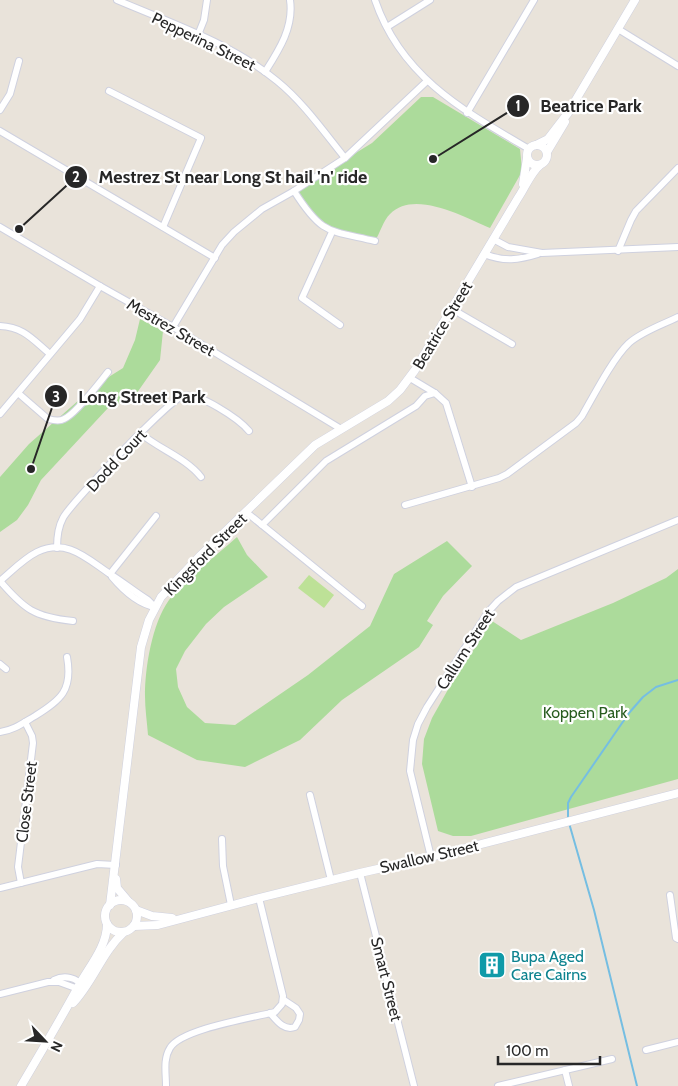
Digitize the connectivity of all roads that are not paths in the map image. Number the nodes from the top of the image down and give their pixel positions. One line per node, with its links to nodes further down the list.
1 (117, 0): 10 (street, Pepperina Street)
2 (207, 0): 10 (street)
3 (290, 0): 13 (street)
4 (375, 0): 8 (street)
5 (430, 0): 8 (street)
6 (534, 0): 17 (street)
7 (635, 0): 9 (street)
8 (387, 27): 14 (street)
9 (618, 29): 12 (street); 18 (street)
10 (198, 35): 13 (street, Pepperina Street)
11 (19, 61): 16 (street)
12 (678, 66)
13 (265, 72): 22 (street, Pepperina Street)
14 (427, 81): 17 (street); 22 (street)
15 (109, 92): 29 (street)
16 (0, 110)
17 (468, 113): 20 (street)
18 (568, 113): 20 (street); 21 (street)
19 (0, 131): 29 (street)
20 (533, 147): 21 (street); 23 (street)
21 (547, 152): 24 (street)
22 (345, 158): 26 (street)
23 (528, 158): 24 (street); 27 (street, Beatrice Street)
24 (540, 165): 27 (street, Beatrice Street)
25 (678, 168): 34 (street)
26 (294, 191): 30 (street); 37 (street)
27 (518, 198): 31 (street, Beatrice Street)
28 (0, 227): 38 (street, Mestrez Street)
29 (163, 227): 37 (street)
30 (332, 232): 32 (street); 41 (street)
31 (493, 239): 35 (street); 36 (street, Beatrice Street)
32 (375, 241)
33 (678, 247): 34 (street)
34 (618, 251): 35 (street)
35 (542, 253): 36 (street)
36 (484, 254): 39 (street, Beatrice Street)
37 (215, 258): 43 (street)
38 (100, 286): 43 (street, Mestrez Street); 45 (street)
39 (452, 309): 44 (street); 47 (street, Beatrice Street)
40 (678, 317): 55 (street)
41 (340, 325)
42 (0, 326): 45 (street)
43 (173, 327): 51 (street, Mestrez Street)
44 (512, 344)
45 (50, 354): 48 (street)
46 (108, 372): 48 (street)
47 (410, 378): 49 (street); 51 (street, Beatrice Street)
48 (18, 393): 50 (street)
49 (435, 393): 55 (street); 60 (street, Kingsford Street)
50 (0, 414)
51 (341, 429): 57 (street, Kingsford Street)
52 (249, 431): 53 (street, Dodd Court)
53 (140, 433): 54 (street); 61 (street, Dodd Court)
54 (201, 477)
55 (472, 487): 56 (street)
56 (405, 505)
57 (246, 512): 60 (street); 65 (street, Kingsford Street)
58 (156, 516): 62 (street)
59 (678, 520): 75 (street, Callum Street)
60 (262, 525): 64 (street)
61 (57, 548): 62 (street); 63 (street)
62 (110, 574): 65 (street)
63 (0, 581): 66 (street)
64 (362, 606)
65 (155, 607): 76 (street, Kingsford Street)
66 (73, 620)
67 (68, 657): 70 (street)
68 (0, 664): 69 (street)
69 (6, 668)
70 (25, 722): 71 (street); 79 (street, Close Street)
71 (0, 732)
72 (678, 793): 75 (street, Swallow Street)
73 (310, 795): 78 (street)
74 (222, 839): 85 (street)
75 (431, 857): 77 (street, Swallow Street)
76 (116, 864): 79 (street); 83 (street, Kingsford Street); 84 (street, Kingsford Street)
77 (360, 872): 78 (street, Swallow Street); 102 (street, Smart Street)
78 (331, 880): 82 (street, Swallow Street)
79 (21, 883): 80 (street)
80 (0, 888)
81 (670, 895): 91 (street)
82 (260, 898): 85 (street, Swallow Street); 94 (street)
83 (129, 902): 84 (street); 86 (street)
84 (110, 905): 88 (street)
85 (231, 905): 87 (street, Swallow Street)
86 (136, 910): 87 (street, Swallow Street); 89 (street)
87 (179, 918): 89 (street, Swallow Street)
88 (107, 924): 90 (street); 92 (street)
89 (134, 926): 90 (street)
90 (125, 932): 92 (street)
91 (678, 939)
92 (80, 988): 93 (street); 100 (street)
93 (0, 994)
94 (284, 1000): 95 (street); 95 (street)
95 (270, 1013): 101 (street)
96 (678, 1042): 97 (street)
97 (646, 1050)
98 (612, 1059): 99 (street)
99 (565, 1070): 103 (street); 104 (street)
100 (23, 1086)
101 (166, 1086)
102 (414, 1086)
103 (498, 1086)
104 (569, 1086)

